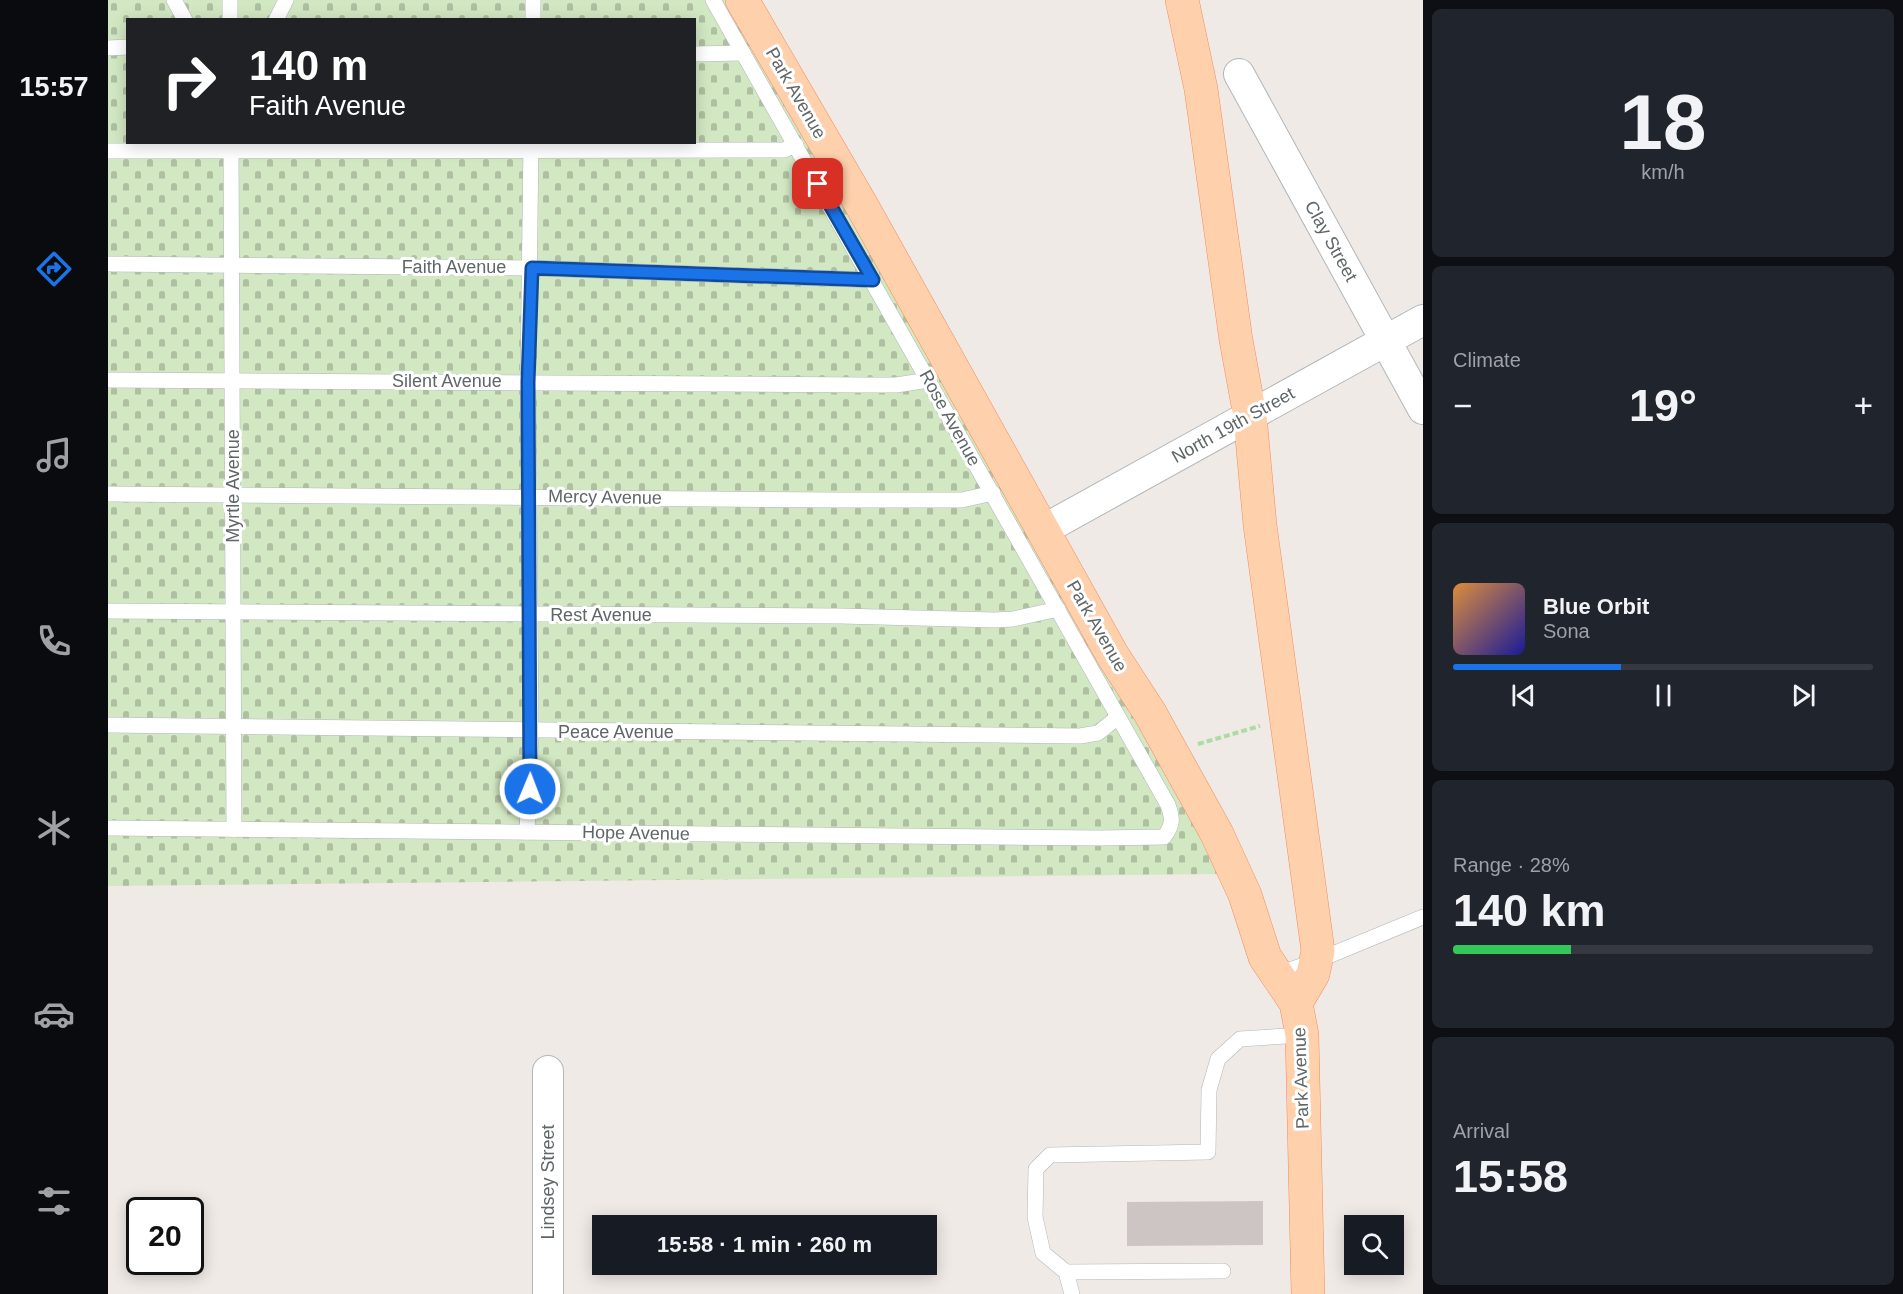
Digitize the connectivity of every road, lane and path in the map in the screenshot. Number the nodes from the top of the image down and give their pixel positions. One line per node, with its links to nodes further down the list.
1 (174, 0): 8 (lane)
2 (230, 0): 9 (lane)
3 (286, 0): 10 (lane)
4 (533, 0): 11 (lane)
5 (713, 0): 14 (lane, Rose Avenue)
6 (742, 0): 37 (main road, Park Avenue)
7 (1182, 0): 32 (main road)
8 (184, 18)
9 (230, 18)
10 (277, 18)
11 (533, 18)
12 (126, 47): 13 (lane)
13 (108, 48)
14 (743, 53): 15 (lane); 18 (lane, Rose Avenue)
15 (696, 54)
16 (1239, 74): 26 (street, Clay Street)
17 (531, 146): 18 (lane); 19 (lane); 23 (lane)
18 (796, 146): 24 (lane, Rose Avenue)
19 (231, 147): 20 (lane); 22 (lane, Myrtle Avenue)
20 (108, 151)
21 (108, 264): 22 (lane, Faith Avenue)
22 (232, 265): 23 (lane, Faith Avenue); 29 (lane, Myrtle Avenue)
23 (532, 268): 24 (lane, Faith Avenue); 30 (lane)
24 (873, 280): 28 (lane, Rose Avenue)
25 (1423, 320): 26 (street, North 19th Street)
26 (1386, 340): 31 (street, Clay Street); 32 (street, North 19th Street)
27 (108, 380): 29 (lane, Silent Avenue)
28 (929, 380): 30 (lane, Silent Avenue); 33 (lane, Rose Avenue)
29 (233, 381): 30 (lane, Silent Avenue); 35 (lane, Myrtle Avenue)
30 (528, 382): 36 (lane)
31 (1423, 409)
32 (1250, 416): 37 (street, North 19th Street); 53 (main road)
33 (993, 493): 36 (lane, Mercy Avenue); 38 (lane, Rose Avenue)
34 (108, 494): 35 (lane, Mercy Avenue)
35 (233, 494): 36 (lane, Mercy Avenue); 40 (lane, Myrtle Avenue)
36 (528, 496): 41 (lane)
37 (1043, 530): 54 (main road, Park Avenue)
38 (1058, 609): 41 (lane, Rest Avenue); 42 (lane, Rose Avenue)
39 (108, 610): 40 (lane, Rest Avenue)
40 (233, 612): 41 (lane, Rest Avenue); 45 (lane, Myrtle Avenue)
41 (529, 615): 46 (lane)
42 (1118, 717): 46 (lane, Peace Avenue); 51 (lane, Rose Avenue)
43 (1269, 723): 47 (path)
44 (108, 725): 45 (lane, Peace Avenue)
45 (233, 725): 46 (lane, Peace Avenue); 49 (lane, Myrtle Avenue)
46 (531, 732): 50 (lane)
47 (1197, 744)
48 (108, 828): 49 (lane, Hope Avenue)
49 (234, 830): 50 (lane, Hope Avenue)
50 (527, 832): 51 (lane, Hope Avenue)
51 (1164, 837)
52 (1423, 917): 53 (lane)
53 (1316, 961): 54 (lane); 55 (main road)
54 (1277, 974): 55 (main road, Park Avenue)
55 (1296, 1003): 56 (main road, Park Avenue)
56 (1302, 1035): 59 (lane); 62 (main road, Park Avenue)
57 (548, 1071): 60 (street, Lindsey Street)
58 (1223, 1271): 59 (lane)
59 (1066, 1272): 61 (lane)
60 (548, 1294)
61 (1072, 1294)
62 (1308, 1294)

